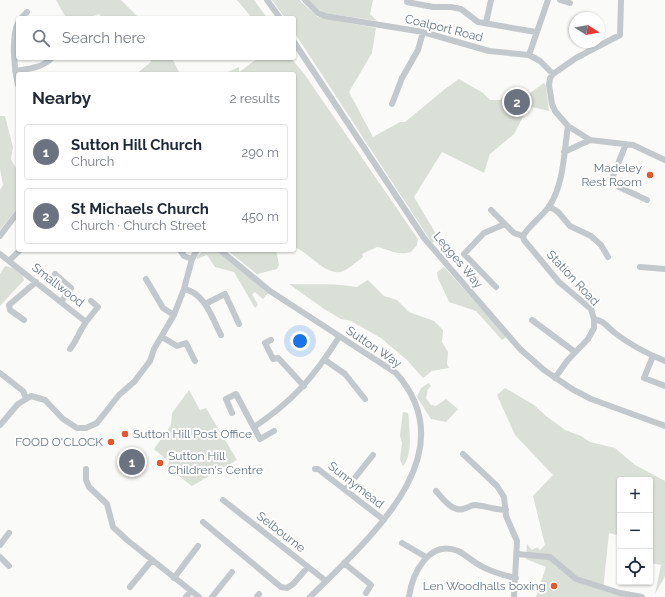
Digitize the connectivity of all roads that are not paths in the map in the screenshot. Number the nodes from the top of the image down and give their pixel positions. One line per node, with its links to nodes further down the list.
1 (267, 0): 8 (street)
2 (304, 0): 11 (street, Coalport Road)
3 (491, 0): 9 (street)
4 (548, 0): 12 (street)
5 (621, 0): 17 (street)
6 (407, 2): 7 (street)
7 (444, 3): 9 (street)
8 (279, 16)
9 (486, 23): 12 (street)
10 (16, 31): 16 (street)
11 (423, 32): 14 (street, Coalport Road); 20 (street)
12 (536, 32): 14 (street)
13 (296, 45): 69 (street, Legges Way)
14 (529, 55): 17 (street, Coalport Road)
15 (50, 60): 16 (street)
16 (15, 71): 18 (street)
17 (553, 74): 22 (street)
18 (16, 76)
19 (389, 90): 20 (street)
20 (397, 92): 21 (street)
21 (392, 104)
22 (568, 126): 23 (street); 25 (street)
23 (590, 140): 24 (street); 25 (street)
24 (626, 144): 26 (street); 27 (street)
25 (564, 152): 28 (street)
26 (665, 160)
27 (647, 200)
28 (550, 206): 33 (street); 39 (street)
29 (491, 210): 31 (street)
30 (16, 215): 32 (street)
31 (505, 224): 33 (street); 47 (street)
32 (0, 236)
33 (523, 236): 53 (street, Station Road)
34 (18, 252): 41 (street)
35 (181, 252): 40 (street)
36 (196, 252): 40 (street)
37 (222, 252): 60 (street, Sutton Way)
38 (0, 254): 41 (street, Smallwood)
39 (608, 258)
40 (192, 259): 48 (street)
41 (9, 261): 46 (street, Smallwood)
42 (640, 266): 43 (street)
43 (665, 269)
44 (55, 274): 50 (street)
45 (146, 279): 52 (street)
46 (36, 282): 50 (street, Smallwood); 54 (street)
47 (496, 287)
48 (184, 289): 51 (street); 52 (street)
49 (91, 301): 56 (street)
50 (61, 302): 56 (street, Smallwood)
51 (205, 304): 57 (street); 58 (street)
52 (174, 315): 59 (street)
53 (594, 319): 63 (street, Station Road); 64 (street, Station Road)
54 (24, 320)
55 (532, 320): 63 (street)
56 (86, 322): 62 (street, Smallwood)
57 (239, 324)
58 (221, 336)
59 (162, 337): 66 (street); 72 (street)
60 (340, 338): 65 (street); 87 (street, Sutton Way)
61 (271, 340): 70 (street)
62 (70, 349)
63 (575, 352): 69 (street, Station Road)
64 (653, 356): 67 (street, Station Road); 71 (street)
65 (324, 360): 70 (street); 73 (street)
66 (195, 361)
67 (665, 361)
68 (0, 373): 72 (street)
69 (555, 378): 76 (street, Legges Way)
70 (304, 386): 77 (street)
71 (665, 386)
72 (26, 398): 75 (street)
73 (365, 398)
74 (232, 413): 77 (street)
75 (0, 425)
76 (665, 426)
77 (254, 427): 78 (street)
78 (274, 431)
79 (463, 454): 86 (street)
80 (373, 455): 83 (street)
81 (86, 469): 96 (street)
82 (315, 469): 83 (street, Sunnymead)
83 (346, 489): 87 (street, Sunnymead)
84 (436, 491): 86 (street)
85 (223, 500): 99 (street, Selbourne)
86 (506, 510): 93 (street)
87 (384, 520): 97 (street, Sutton Way)
88 (203, 522): 99 (street)
89 (9, 533): 91 (street)
90 (402, 543): 95 (street)
91 (0, 545)
92 (198, 546): 101 (street)
93 (517, 554): 102 (street); 113 (street)
94 (0, 557): 98 (street)
95 (426, 557): 102 (street); 111 (street)
96 (152, 560): 101 (street); 104 (street)
97 (344, 563): 103 (street, Sutton Way); 106 (street)
98 (9, 566)
99 (308, 566): 103 (street, Selbourne)
100 (232, 572): 109 (street)
101 (174, 578): 105 (street)
102 (516, 578): 112 (street)
103 (326, 581): 110 (street, Sutton Way)
104 (130, 587)
105 (191, 590): 107 (street); 108 (street)
106 (366, 593)
107 (186, 597)
108 (199, 597)
109 (212, 597)
110 (310, 597)
111 (409, 597)
112 (514, 597)
113 (642, 597)

